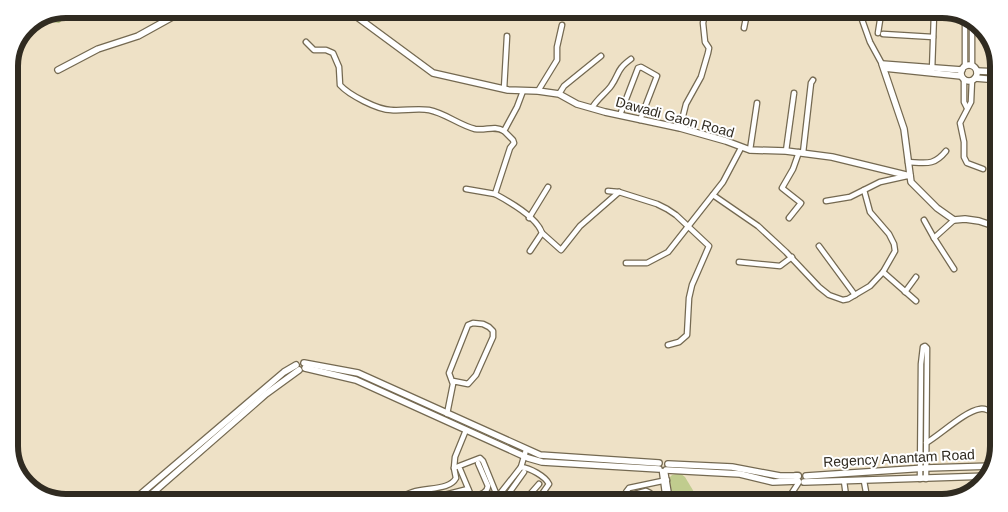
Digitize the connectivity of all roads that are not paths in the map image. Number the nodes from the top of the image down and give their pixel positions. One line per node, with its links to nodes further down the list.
1 (166, 18): 19 (street)
2 (358, 18): 27 (street, Dawadi Gaon Road)
3 (704, 18): 37 (street)
4 (746, 18): 10 (street)
5 (861, 18): 18 (street)
6 (881, 18): 13 (street)
7 (934, 18): 13 (street)
8 (965, 23): 23 (street)
9 (562, 25): 29 (street)
10 (744, 28)
11 (972, 28): 17 (street)
12 (507, 36): 27 (street)
13 (933, 36): 20 (street)
14 (306, 42): 38 (street)
15 (601, 56): 31 (street)
16 (631, 59): 33 (street)
17 (972, 65): 21 (street); 23 (street)
18 (883, 66): 20 (street); 44 (street)
19 (58, 70)
20 (932, 70): 23 (street)
21 (977, 71): 22 (street); 24 (street)
22 (990, 72)
23 (963, 73): 24 (street); 34 (street)
24 (973, 79): 26 (street); 34 (street)
25 (813, 80): 43 (street)
26 (990, 80)
27 (504, 89): 28 (street, Dawadi Gaon Road)
28 (523, 90): 29 (street, Dawadi Gaon Road); 38 (street)
29 (538, 91): 31 (street, Dawadi Gaon Road)
30 (794, 93): 41 (street)
31 (560, 94): 33 (street, Dawadi Gaon Road)
32 (757, 103): 40 (street)
33 (592, 108): 35 (street, Dawadi Gaon Road)
34 (967, 108): 45 (street)
35 (620, 115): 36 (street, Dawadi Gaon Road); 36 (street)
36 (640, 120): 37 (street, Dawadi Gaon Road)
37 (680, 128): 39 (street, Dawadi Gaon Road)
38 (504, 131): 52 (street)
39 (741, 148): 40 (street, Dawadi Gaon Road); 53 (street)
40 (750, 150): 41 (street, Dawadi Gaon Road)
41 (786, 151): 43 (street, Dawadi Gaon Road)
42 (946, 151): 44 (street)
43 (801, 153): 46 (street, Dawadi Gaon Road); 56 (street)
44 (908, 162): 46 (street)
45 (983, 169)
46 (909, 176): 49 (street); 58 (street)
47 (548, 186): 55 (street)
48 (466, 189): 52 (street)
49 (864, 190): 54 (street); 69 (street)
50 (608, 191): 51 (street)
51 (619, 192): 60 (street); 61 (street)
52 (495, 194): 55 (street)
53 (713, 195): 60 (street); 65 (street)
54 (826, 200)
55 (530, 218): 61 (street)
56 (789, 218)
57 (924, 220): 62 (street)
58 (954, 220): 59 (street); 62 (street)
59 (990, 225)
60 (687, 227): 67 (street); 74 (street)
61 (542, 234): 64 (street)
62 (934, 238): 68 (street)
63 (819, 246): 72 (street)
64 (530, 251)
65 (792, 257): 66 (street); 72 (street)
66 (739, 262)
67 (626, 264)
68 (954, 269)
69 (883, 272): 71 (street); 72 (street)
70 (916, 277): 71 (street)
71 (905, 292): 73 (street)
72 (855, 295)
73 (916, 301)
74 (668, 345)
75 (301, 366): 78 (street); 79 (street); 81 (street)
76 (453, 382): 76 (street); 78 (street)
77 (990, 411): 82 (street)
78 (447, 414): 79 (street); 83 (street)
79 (446, 420): 80 (street)
80 (466, 430): 83 (street); 87 (street)
81 (214, 435): 92 (street); 94 (street)
82 (926, 443): 89 (street); 89 (street)
83 (525, 453): 86 (street); 88 (street)
84 (478, 463): 109 (street)
85 (987, 466): 89 (street, Regency Anantam Road)
86 (521, 467): 111 (street); 114 (street)
87 (454, 468): 102 (street); 110 (street)
88 (663, 468): 95 (street); 97 (street)
89 (923, 468): 95 (street, Regency Anantam Road); 96 (street)
90 (460, 470): 101 (street)
91 (524, 472): 112 (street)
92 (164, 473): 94 (street); 103 (street)
93 (980, 476): 96 (street, Regency Anantam Road)
94 (169, 479): 104 (street)
95 (800, 479): 98 (street, Regency Anantam Road); 120 (street)
96 (923, 479): 99 (street, Regency Anantam Road)
97 (665, 480): 115 (street); 118 (street); 119 (street)
98 (844, 481): 99 (street, Regency Anantam Road); 121 (street)
99 (864, 481): 122 (street)
100 (539, 484): 113 (street)
101 (468, 489): 107 (street); 108 (street)
102 (422, 490): 105 (street); 106 (street)
103 (140, 494)
104 (151, 494)
105 (407, 494)
106 (419, 494)
107 (448, 494)
108 (470, 494)
109 (481, 494)
110 (496, 494)
111 (501, 494)
112 (508, 494)
113 (531, 494)
114 (542, 494)
115 (627, 494)
116 (635, 494): 117 (street)
117 (650, 494)
118 (666, 494)
119 (668, 494)
120 (791, 494)
121 (846, 494)
122 (866, 494)

